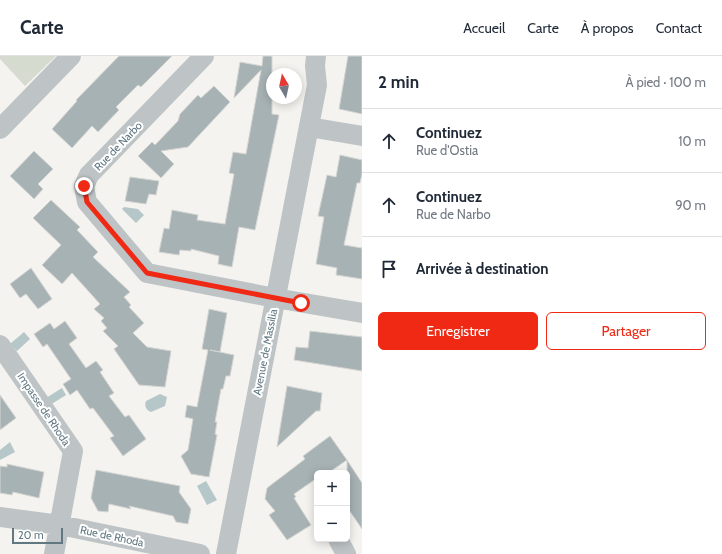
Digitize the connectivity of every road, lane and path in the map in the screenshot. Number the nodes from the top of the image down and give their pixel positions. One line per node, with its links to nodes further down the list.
1 (71, 56): 5 (street)
2 (204, 56): 7 (street, Rue de Narbo)
3 (316, 56): 4 (street, Avenue de Massilia)
4 (309, 127): 6 (street); 7 (street, Avenue de Massilia)
5 (0, 128)
6 (362, 136)
7 (275, 298): 8 (street, Rue de Narbo); 15 (street, Avenue de Massilia)
8 (362, 313)
9 (0, 345): 11 (street, Impasse de Rhoda)
10 (0, 517): 11 (street, Rue de Rhoda)
11 (60, 525): 13 (street, Impasse de Rhoda); 14 (street, Rue de Rhoda)
12 (340, 542): 16 (street)
13 (54, 554)
14 (200, 554)
15 (226, 554)
16 (346, 554)

